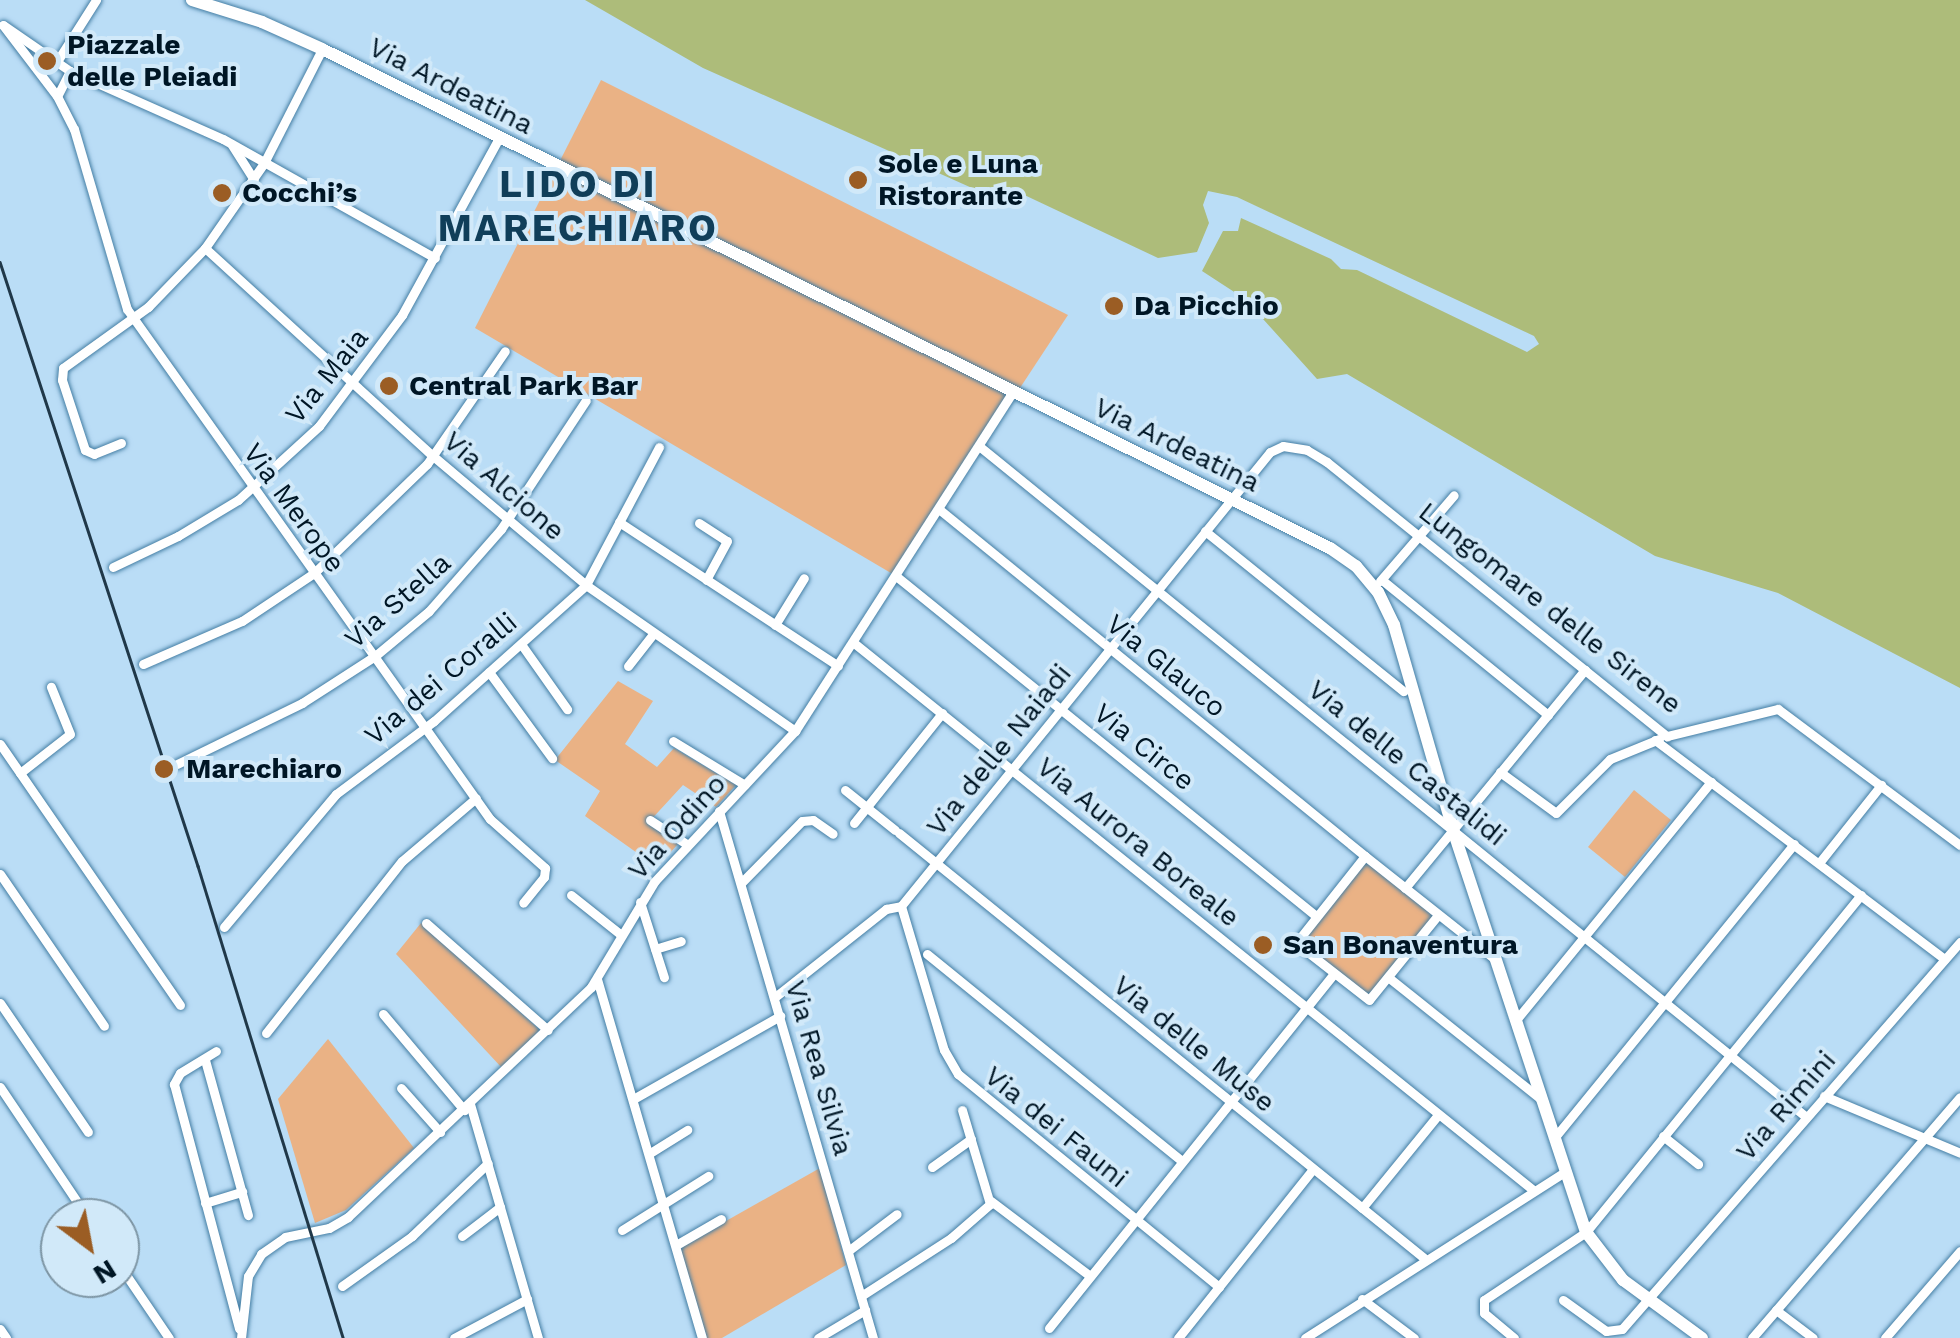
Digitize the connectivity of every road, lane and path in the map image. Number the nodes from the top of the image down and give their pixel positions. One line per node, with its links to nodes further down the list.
1 (96, 0): 5 (street)
2 (192, 0): 4 (main road, Via Ardeatina)
3 (1, 24): 5 (street); 7 (street)
4 (322, 49): 8 (main road, Via Ardeatina); 10 (street)
5 (56, 63): 6 (street)
6 (70, 71): 7 (street); 9 (street)
7 (57, 96): 14 (street, Via Merope)
8 (499, 138): 13 (street, Via Maia); 17 (main road, Via Ardeatina)
9 (230, 143): 10 (street); 11 (street)
10 (264, 163): 11 (street); 13 (street)
11 (254, 180): 12 (street)
12 (205, 248): 14 (street); 16 (street, Via Alcione)
13 (436, 258): 16 (street, Via Maia)
14 (134, 318): 19 (street); 23 (street, Via Merope)
15 (505, 351): 22 (street)
16 (354, 384): 22 (street, Via Alcione); 23 (street, Via Maia)
17 (1013, 391): 20 (street, Via Odino); 25 (main road, Via Ardeatina)
18 (586, 400): 27 (street, Via Stella)
19 (121, 444)
20 (979, 446): 26 (street, Via Odino); 39 (street, Via delle Castalidi)
21 (659, 447): 28 (street, Via dei Coralli)
22 (434, 456): 27 (street, Via Alcione); 33 (street)
23 (252, 490): 32 (street, Via Maia); 33 (street, Via Merope)
24 (1454, 495): 31 (street)
25 (1231, 500): 30 (street, Via delle Naiadi); 31 (street, Lungomare delle Sirene); 37 (main road, Via Ardeatina)
26 (940, 510): 34 (street, Via Odino); 44 (street, Via Glauco)
27 (508, 520): 38 (street, Via Alcione); 45 (street, Via Stella)
28 (620, 522): 36 (street); 38 (street, Via dei Coralli)
29 (699, 523): 36 (street)
30 (1205, 531): 39 (street, Via delle Naiadi); 52 (street)
31 (1420, 535): 37 (street); 49 (street, Lungomare delle Sirene)
32 (113, 567)
33 (314, 573): 45 (street, Via Merope); 46 (street)
34 (896, 576): 42 (street, Via Odino); 54 (street, Via Circe)
35 (804, 578): 40 (street)
36 (706, 580): 40 (street)
37 (1378, 582): 56 (street); 77 (main road, Via Ardeatina)
38 (586, 585): 41 (street, Via Alcione); 43 (street, Via dei Coralli)
39 (1158, 590): 44 (street, Via delle Naiadi); 77 (street, Via delle Castalidi)
40 (776, 625): 48 (street)
41 (652, 634): 47 (street); 58 (street, Via Alcione)
42 (854, 643): 48 (street, Via Odino); 55 (street, Via Aurora Boreale)
43 (521, 644): 50 (street, Via dei Coralli); 53 (street)
44 (1110, 648): 54 (street, Via delle Naiadi); 82 (street, Via Glauco)
45 (374, 656): 57 (street, Via Merope); 64 (street, Via Stella)
46 (143, 664)
47 (628, 666)
48 (838, 666): 58 (street, Via Odino)
49 (1584, 670): 56 (street); 59 (street, Lungomare delle Sirene)
50 (489, 672): 57 (street, Via dei Coralli); 63 (street)
51 (51, 687): 67 (street)
52 (1403, 691)
53 (567, 708)
54 (1062, 709): 65 (street, Via delle Naiadi); 94 (street, Via Circe)
55 (942, 713): 65 (street, Via Aurora Boreale); 73 (street)
56 (1548, 714): 66 (street)
57 (426, 728): 72 (street, Via Merope); 96 (street, Via dei Coralli)
58 (795, 731): 69 (street, Via Odino)
59 (1666, 736): 60 (street); 70 (street, Lungomare delle Sirene)
60 (1655, 740): 66 (street); 68 (street)
61 (673, 741): 69 (street, Via Odino)
62 (0, 744): 67 (street)
63 (552, 758)
64 (178, 764)
65 (1012, 769): 84 (street, Via delle Naiadi); 113 (street, Via Aurora Boreale)
66 (1500, 772): 77 (street)
67 (20, 773): 112 (street)
68 (1711, 782): 79 (street); 98 (street)
69 (745, 785): 74 (street, Via Odino)
70 (1880, 785): 81 (street, Lungomare delle Sirene); 83 (street)
71 (845, 790): 73 (street, Via delle Muse)
72 (476, 798): 91 (street, Via Merope); 119 (street)
73 (867, 807): 76 (street); 84 (street, Via delle Muse)
74 (719, 812): 80 (street, Via Odino); 86 (street, Via Rea Silvia)
75 (650, 820): 80 (street)
76 (854, 823)
77 (1453, 830): 87 (street); 98 (street, Via delle Castalidi); 104 (main road, Via Ardeatina)
78 (833, 834): 86 (street)
79 (1794, 844): 83 (street); 110 (street)
80 (688, 845): 90 (street, Via Odino)
81 (1960, 845)
82 (1364, 856): 87 (street, Via Glauco); 94 (street)
83 (1819, 862): 88 (street)
84 (937, 864): 92 (street, Via delle Naiadi); 129 (street, Via delle Muse)
85 (0, 874): 117 (street)
86 (740, 884): 109 (street, Via Rea Silvia)
87 (1404, 888): 93 (street, Via Glauco)
88 (1862, 894): 103 (street); 121 (street)
89 (572, 895): 97 (street)
90 (640, 902): 97 (street, Via Odino); 101 (street)
91 (523, 904)
92 (901, 906): 109 (street, Via delle Naiadi); 161 (street, Via dei Fauni)
93 (1438, 915): 104 (street); 107 (street)
94 (1316, 916): 105 (street)
95 (426, 923): 118 (street)
96 (224, 927)
97 (620, 934): 108 (street, Via Odino)
98 (1585, 935): 110 (street, Via delle Castalidi); 116 (street)
99 (681, 941): 101 (street)
100 (1960, 942): 103 (street, Via Rimini)
101 (656, 949): 106 (street)
102 (926, 954): 143 (street)
103 (1945, 958): 125 (street, Via Rimini)
104 (1498, 960): 116 (main road, Via Ardeatina)
105 (1334, 972): 107 (street); 113 (street)
106 (664, 977)
107 (1388, 977): 128 (street)
108 (597, 980): 118 (street, Via Odino); 126 (street)
109 (774, 997): 115 (street, Via Rea Silvia)
110 (1666, 1000): 121 (street, Via delle Castalidi); 138 (street)
111 (0, 1003): 135 (street)
112 (180, 1005)
113 (1306, 1008): 129 (street); 132 (street, Via Aurora Boreale)
114 (383, 1014): 130 (street)
115 (780, 1016): 126 (street); 166 (street, Via Rea Silvia)
116 (1516, 1020): 128 (main road, Via Ardeatina)
117 (104, 1026)
118 (548, 1030): 130 (street, Via Odino)
119 (266, 1033)
120 (216, 1051): 122 (street)
121 (1730, 1052): 133 (street, Via delle Castalidi); 137 (street)
122 (205, 1060): 151 (street); 155 (street)
123 (0, 1087): 152 (street)
124 (401, 1088): 136 (street)
125 (1824, 1096): 133 (street, Via Rimini); 139 (street)
126 (635, 1098): 141 (street)
127 (1959, 1099): 139 (street)
128 (1544, 1102): 138 (main road, Via Ardeatina)
129 (1230, 1103): 143 (street); 147 (street, Via delle Muse)
130 (467, 1107): 136 (street, Via Odino); 144 (street)
131 (962, 1110): 140 (street)
132 (1437, 1116): 150 (street, Via Aurora Boreale); 157 (street)
133 (1806, 1116): 177 (street, Via Rimini)
134 (687, 1130): 141 (street)
135 (88, 1132)
136 (440, 1132): 183 (street, Via Odino)
137 (1663, 1136): 145 (street); 163 (street)
138 (1555, 1137): 148 (main road, Via Ardeatina)
139 (1923, 1138): 142 (street); 179 (street)
140 (972, 1139): 146 (street); 154 (street)
141 (650, 1153): 153 (street)
142 (1960, 1153)
143 (1182, 1161): 161 (street)
144 (488, 1164): 156 (street); 170 (street)
145 (1698, 1164)
146 (932, 1167)
147 (1313, 1169): 157 (street, Via delle Muse); 171 (street)
148 (1566, 1171): 150 (street); 163 (main road, Via Ardeatina)
149 (708, 1176): 153 (street)
150 (1533, 1190): 168 (street)
151 (242, 1192): 155 (street); 159 (street)
152 (75, 1198)
153 (663, 1200): 162 (street); 165 (street)
154 (990, 1202): 169 (street); 173 (street)
155 (205, 1203): 183 (street)
156 (500, 1207): 164 (street); 174 (street)
157 (1362, 1208): 168 (street, Via delle Muse)
158 (897, 1214): 166 (street)
159 (248, 1215)
160 (721, 1219): 165 (street)
161 (1134, 1220): 169 (street); 171 (street, Via dei Fauni)
162 (622, 1230)
163 (1586, 1232): 177 (main road, Via Ardeatina); 195 (street)
164 (462, 1236)
165 (676, 1245): 188 (street)
166 (848, 1251): 173 (street, Via Rea Silvia)
167 (1960, 1251): 199 (street)
168 (1424, 1258): 175 (street)
169 (1090, 1276): 180 (street)
170 (342, 1286)
171 (1218, 1287): 191 (street)
172 (140, 1295): 185 (street)
173 (861, 1296): 178 (street, Via Rea Silvia)
174 (527, 1299): 186 (street); 187 (street)
175 (1362, 1299): 181 (street); 192 (street)
176 (1563, 1300): 177 (street, Via Rimini)
177 (1646, 1300): 196 (main road, Via Ardeatina)
178 (865, 1310): 189 (street); 190 (street, Via Rea Silvia)
179 (1776, 1310): 197 (street); 198 (street)
180 (1048, 1328)
181 (1402, 1328): 193 (street); 194 (street)
182 (0, 1329): 184 (street)
183 (241, 1337)
184 (6, 1338)
185 (169, 1338)
186 (454, 1338)
187 (538, 1338)
188 (702, 1338)
189 (818, 1338)
190 (873, 1338)
191 (1178, 1338)
192 (1305, 1338)
193 (1394, 1338)
194 (1414, 1338)
195 (1514, 1338)
196 (1702, 1338)
197 (1752, 1338)
198 (1813, 1338)
199 (1884, 1338)

